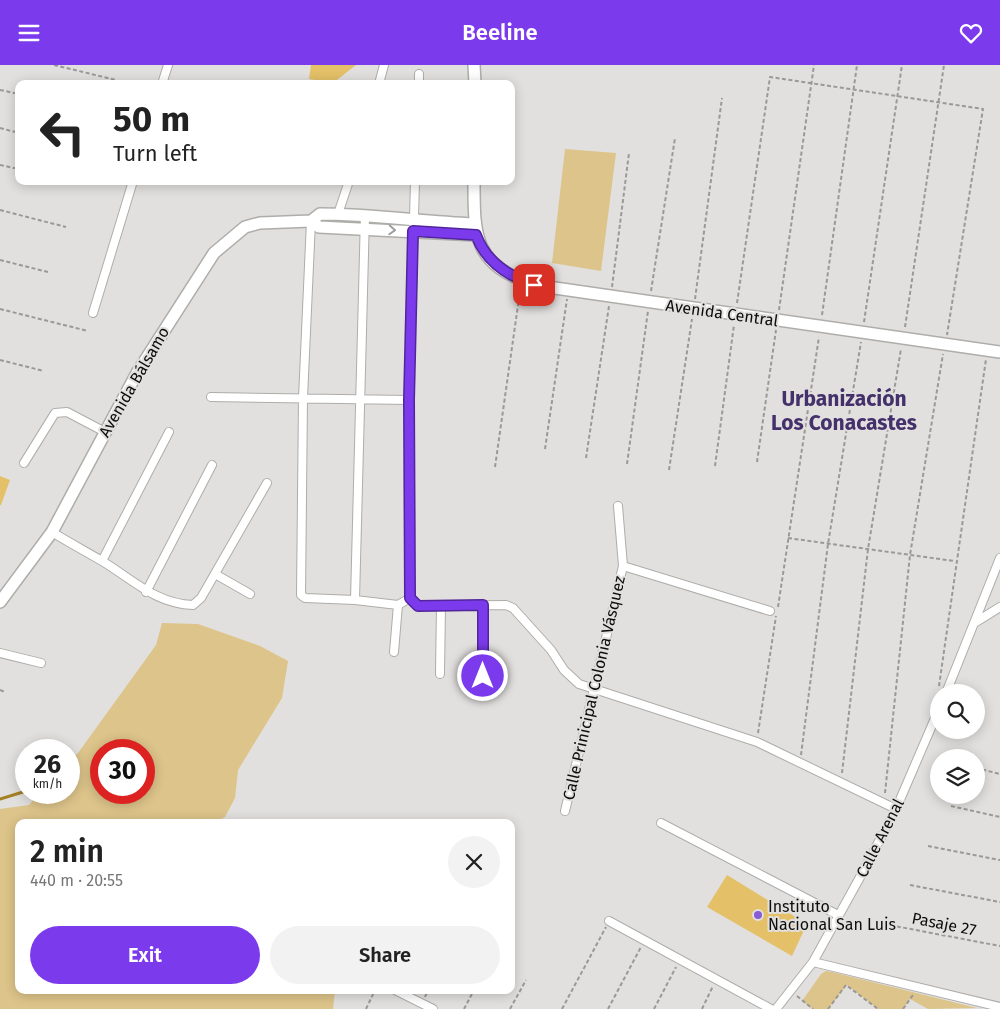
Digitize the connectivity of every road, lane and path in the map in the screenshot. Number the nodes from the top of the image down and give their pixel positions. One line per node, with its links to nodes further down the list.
1 (54, 65): 10 (path)
2 (168, 65): 11 (street)
3 (384, 65): 12 (street)
4 (474, 65): 14 (street)
5 (814, 65): 15 (path)
6 (857, 65): 17 (path)
7 (902, 65): 19 (path)
8 (944, 65): 21 (path)
9 (419, 74): 13 (street)
10 (116, 80)
11 (163, 80)
12 (380, 80)
13 (419, 80)
14 (475, 80)
15 (811, 83): 17 (path); 49 (path); 50 (path)
16 (0, 89): 18 (path)
17 (854, 89): 19 (path); 51 (path)
18 (15, 93)
19 (898, 96): 21 (path); 53 (path)
20 (722, 98): 47 (path)
21 (939, 102): 54 (path); 55 (path)
22 (0, 128): 23 (path)
23 (15, 132)
24 (675, 138): 45 (path)
25 (629, 153): 44 (path)
26 (0, 165): 27 (path)
27 (15, 168)
28 (132, 185): 48 (street)
29 (348, 185): 33 (street)
30 (415, 185): 36 (street)
31 (474, 185): 39 (street)
32 (0, 210): 37 (path)
33 (338, 214): 34 (street, Avenida Bálsamo); 35 (street, Avenida Bálsamo)
34 (366, 215): 36 (street, Avenida Bálsamo); 38 (street)
35 (311, 221): 38 (street, Avenida Bálsamo); 60 (street); 63 (street, Avenida Bálsamo)
36 (414, 226): 38 (street, Avenida Bálsamo, one-way to 36); 39 (street, Avenida Bálsamo); 62 (street)
37 (66, 227)
38 (365, 229): 61 (street)
39 (475, 229): 42 (street, Avenida Central)
40 (0, 260): 41 (path)
41 (48, 272)
42 (521, 281): 43 (street, Avenida Central); 71 (path)
43 (568, 290): 44 (street, Avenida Central); 65 (path)
44 (611, 296): 45 (street, Avenida Central); 66 (path)
45 (649, 302): 47 (street, Avenida Central); 69 (path)
46 (0, 309): 52 (path)
47 (694, 309): 49 (street, Avenida Central); 73 (path)
48 (93, 313)
49 (736, 315): 50 (street, Avenida Central); 72 (path)
50 (778, 321): 51 (street, Avenida Central); 67 (path)
51 (820, 327): 53 (street, Avenida Central); 77 (path)
52 (88, 331)
53 (862, 333): 54 (street, Avenida Central); 78 (path)
54 (903, 338): 55 (street, Avenida Central); 79 (path)
55 (945, 344): 56 (street, Avenida Central); 80 (path)
56 (996, 351): 83 (path)
57 (0, 360): 58 (path)
58 (44, 371)
59 (211, 397): 60 (street)
60 (304, 398): 61 (street); 89 (street)
61 (360, 400): 62 (street); 89 (street)
62 (409, 400): 88 (street)
63 (105, 432): 68 (street); 76 (street, Avenida Bálsamo)
64 (169, 433): 82 (street)
65 (545, 449)
66 (586, 458)
67 (757, 461)
68 (24, 463)
69 (627, 464)
70 (212, 465): 86 (street)
71 (495, 467)
72 (715, 467)
73 (669, 470)
74 (267, 483): 85 (street)
75 (618, 506): 84 (street, Calle Prinicipal Colonia Vásquez)
76 (52, 532): 82 (street); 90 (street, Avenida Bálsamo)
77 (788, 538): 78 (path); 108 (path)
78 (828, 544): 79 (path); 109 (path)
79 (868, 549): 80 (path); 112 (path)
80 (910, 555): 83 (path); 113 (path)
81 (1000, 558): 96 (street)
82 (102, 561): 86 (street)
83 (955, 562): 102 (path)
84 (622, 565): 95 (street); 104 (street, Calle Prinicipal Colonia Vásquez)
85 (215, 574): 86 (street); 87 (street)
86 (146, 592)
87 (250, 594)
88 (410, 598): 91 (street); 92 (street)
89 (355, 600): 91 (street)
90 (0, 602)
91 (398, 605): 97 (street)
92 (441, 605): 93 (street); 100 (street)
93 (483, 605): 101 (street); 104 (street)
94 (1000, 607): 96 (street)
95 (770, 611)
96 (975, 623): 103 (street)
97 (394, 652)
98 (0, 653): 99 (street)
99 (41, 663)
100 (440, 674)
101 (483, 676)
102 (943, 684)
103 (946, 684)
104 (593, 687): 108 (street); 116 (street, Calle Prinicipal Colonia Vásquez)
105 (0, 690): 106 (path)
106 (5, 692)
107 (930, 730): 115 (street, Calle Arenal)
108 (757, 742): 109 (street)
109 (800, 763): 112 (street)
110 (985, 770): 111 (path)
111 (1000, 774)
112 (840, 783): 113 (street)
113 (884, 803): 115 (street)
114 (951, 806): 117 (path)
115 (896, 809): 123 (street, Calle Arenal)
116 (565, 811)
117 (1000, 817)
118 (661, 823): 123 (street)
119 (928, 846): 120 (path)
120 (1000, 860)
121 (910, 885): 122 (path)
122 (1000, 901)
123 (838, 915): 129 (street, Calle Arenal)
124 (609, 921): 126 (street); 142 (path)
125 (884, 923): 127 (path, Pasaje 27)
126 (644, 940): 128 (street); 143 (path)
127 (1000, 947)
128 (680, 960): 131 (street); 144 (path)
129 (813, 962): 132 (street); 133 (street, Calle Arenal)
130 (526, 979): 141 (path)
131 (716, 980): 145 (path); 146 (street)
132 (918, 987): 137 (street); 151 (path)
133 (790, 991): 147 (street, Calle Arenal); 148 (path)
134 (374, 994): 138 (path)
135 (403, 994): 139 (street)
136 (472, 994): 140 (path)
137 (1000, 1007)
138 (366, 1009)
139 (433, 1009)
140 (464, 1009)
141 (510, 1009)
142 (562, 1009)
143 (608, 1009)
144 (654, 1009)
145 (702, 1009)
146 (771, 1009)
147 (776, 1009)
148 (813, 1009)
149 (828, 1009): 150 (path)
150 (878, 1009)
151 (903, 1009)

